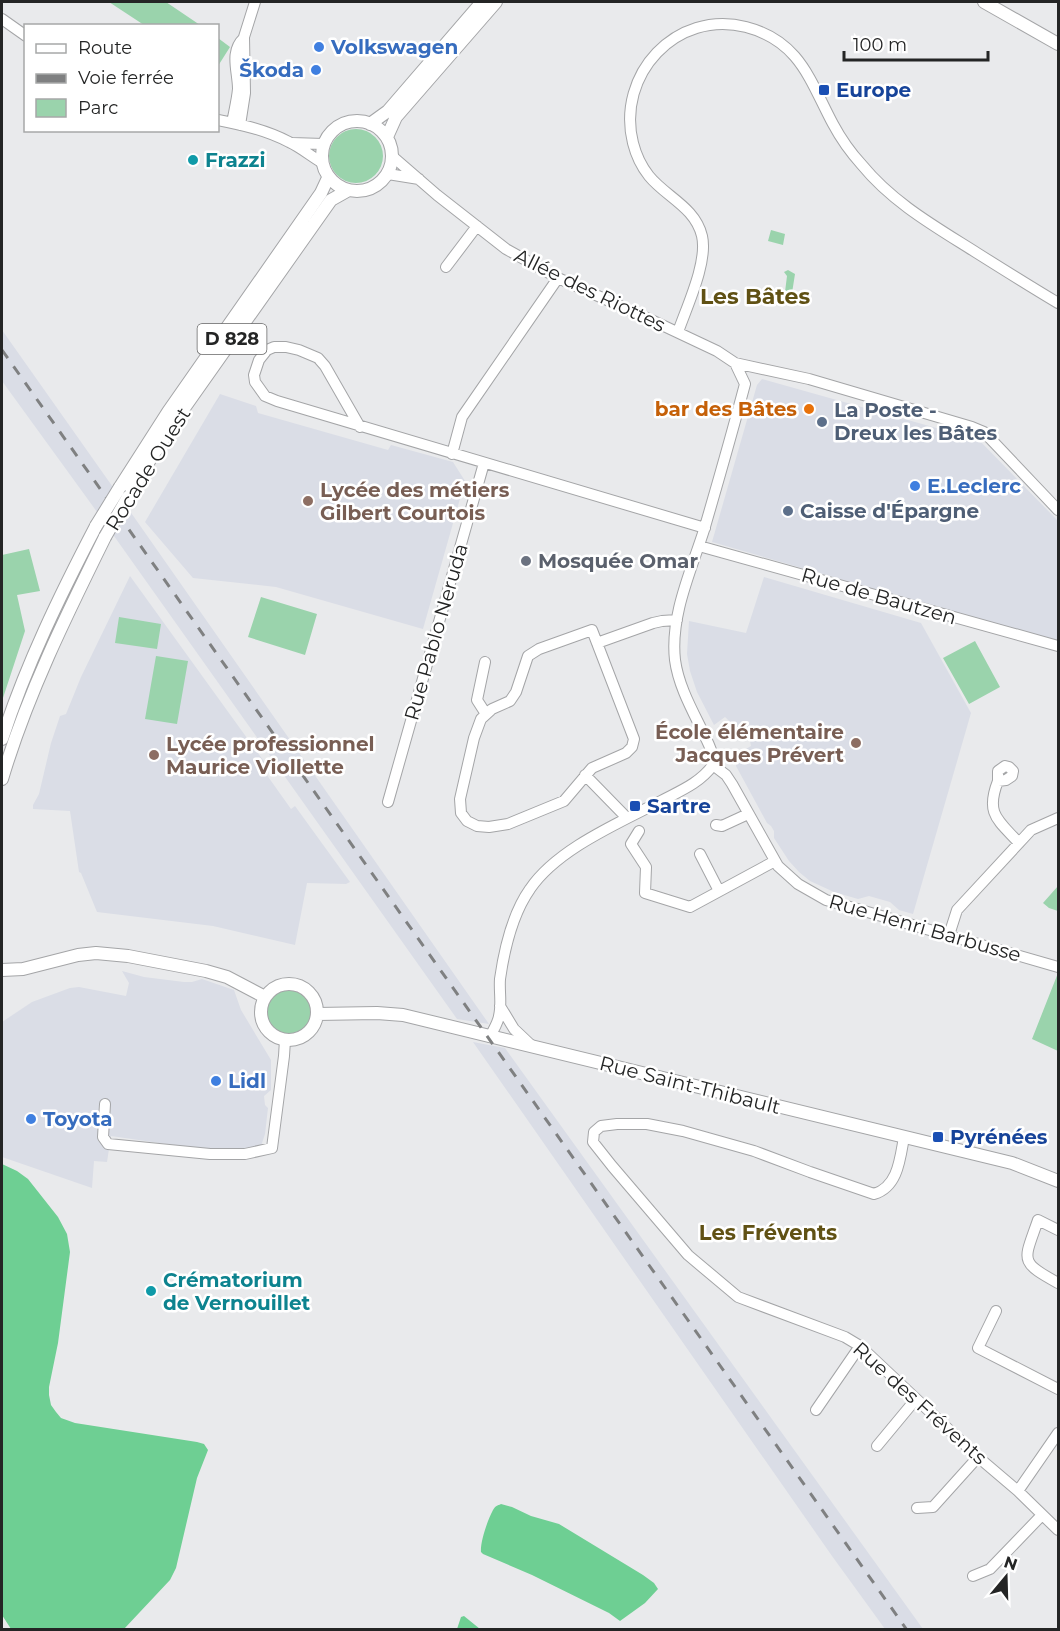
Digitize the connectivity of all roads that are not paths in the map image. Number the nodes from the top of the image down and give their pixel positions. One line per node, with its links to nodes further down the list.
1 (255, 2): 9 (street)
2 (482, 2): 10 (main road)
3 (496, 2): 11 (main road)
4 (984, 2): 7 (main road)
5 (2, 19): 6 (street)
6 (24, 35)
7 (1059, 44)
8 (219, 120): 9 (street)
9 (236, 124): 12 (street)
10 (370, 124): 11 (main road); 13 (main road)
11 (387, 137): 14 (main road)
12 (292, 143): 13 (street); 15 (street)
13 (323, 144): 15 (main road)
14 (392, 156): 16 (main road); 18 (street, Allée des Riottes)
15 (321, 162): 17 (main road)
16 (388, 174): 18 (street); 19 (main road)
17 (328, 178): 19 (main road); 37 (main road, Rocade Ouest / D 828, bridge)
18 (419, 179): 20 (street, Allée des Riottes)
19 (347, 191): 40 (main road, Rocade Ouest / D 828, bridge)
20 (477, 226): 21 (street); 22 (street, Allée des Riottes)
21 (446, 267)
22 (558, 278): 24 (street, Allée des Riottes); 27 (street)
23 (1059, 303): 24 (street)
24 (678, 332): 25 (street, Allée des Riottes)
25 (735, 363): 29 (street, Allée des Riottes); 30 (street)
26 (360, 427): 26 (street); 27 (street)
27 (452, 454): 28 (street)
28 (484, 463): 30 (street); 42 (street, Rue Pablo Neruda)
29 (1059, 510)
30 (705, 528): 31 (street)
31 (699, 546): 32 (street); 34 (street, Rue de Bautzen)
32 (677, 620): 33 (street); 38 (street)
33 (597, 643): 36 (street); 39 (street)
34 (1059, 646)
35 (485, 662): 36 (street)
36 (486, 714): 39 (street)
37 (2, 740)
38 (713, 765): 43 (street, Rue Henri Barbusse); 44 (street)
39 (585, 775): 44 (street)
40 (2, 779)
41 (998, 781): 48 (street)
42 (388, 802)
43 (748, 814): 46 (street); 50 (street, Rue Henri Barbusse)
44 (627, 818): 56 (street)
45 (1059, 818): 48 (street)
46 (716, 825)
47 (639, 831): 51 (street)
48 (1019, 843): 52 (street)
49 (700, 854): 51 (street)
50 (775, 861): 51 (street); 52 (street, Rue Henri Barbusse)
51 (719, 891)
52 (949, 935): 53 (street, Rue Henri Barbusse)
53 (1059, 967)
54 (2, 971): 55 (main road)
55 (266, 997): 57 (main road); 59 (main road)
56 (499, 1011): 58 (street); 60 (street); 61 (street)
57 (317, 1014): 58 (main road, Rue Saint-Thibault); 59 (main road)
58 (490, 1037): 60 (main road, Rue Saint-Thibault)
59 (285, 1040): 62 (street)
60 (512, 1042): 61 (main road, Rue Saint-Thibault)
61 (534, 1048): 63 (main road, Rue Saint-Thibault)
62 (105, 1104)
63 (904, 1137): 64 (main road, Rue Saint-Thibault); 68 (street, Rue des Frévents)
64 (1059, 1181)
65 (1059, 1230): 66 (street)
66 (1059, 1283)
67 (996, 1311): 69 (street)
68 (860, 1346): 70 (street, Rue des Frévents); 71 (street)
69 (1059, 1389)
70 (916, 1399): 73 (street); 74 (street, Rue des Frévents)
71 (816, 1410)
72 (1059, 1433): 75 (street)
73 (877, 1446)
74 (978, 1457): 75 (street, Rue des Frévents); 76 (street)
75 (1018, 1491): 77 (street, Rue des Frévents)
76 (916, 1508)
77 (1042, 1515): 78 (street, Rue des Frévents); 79 (street)
78 (1059, 1530)
79 (973, 1576)

